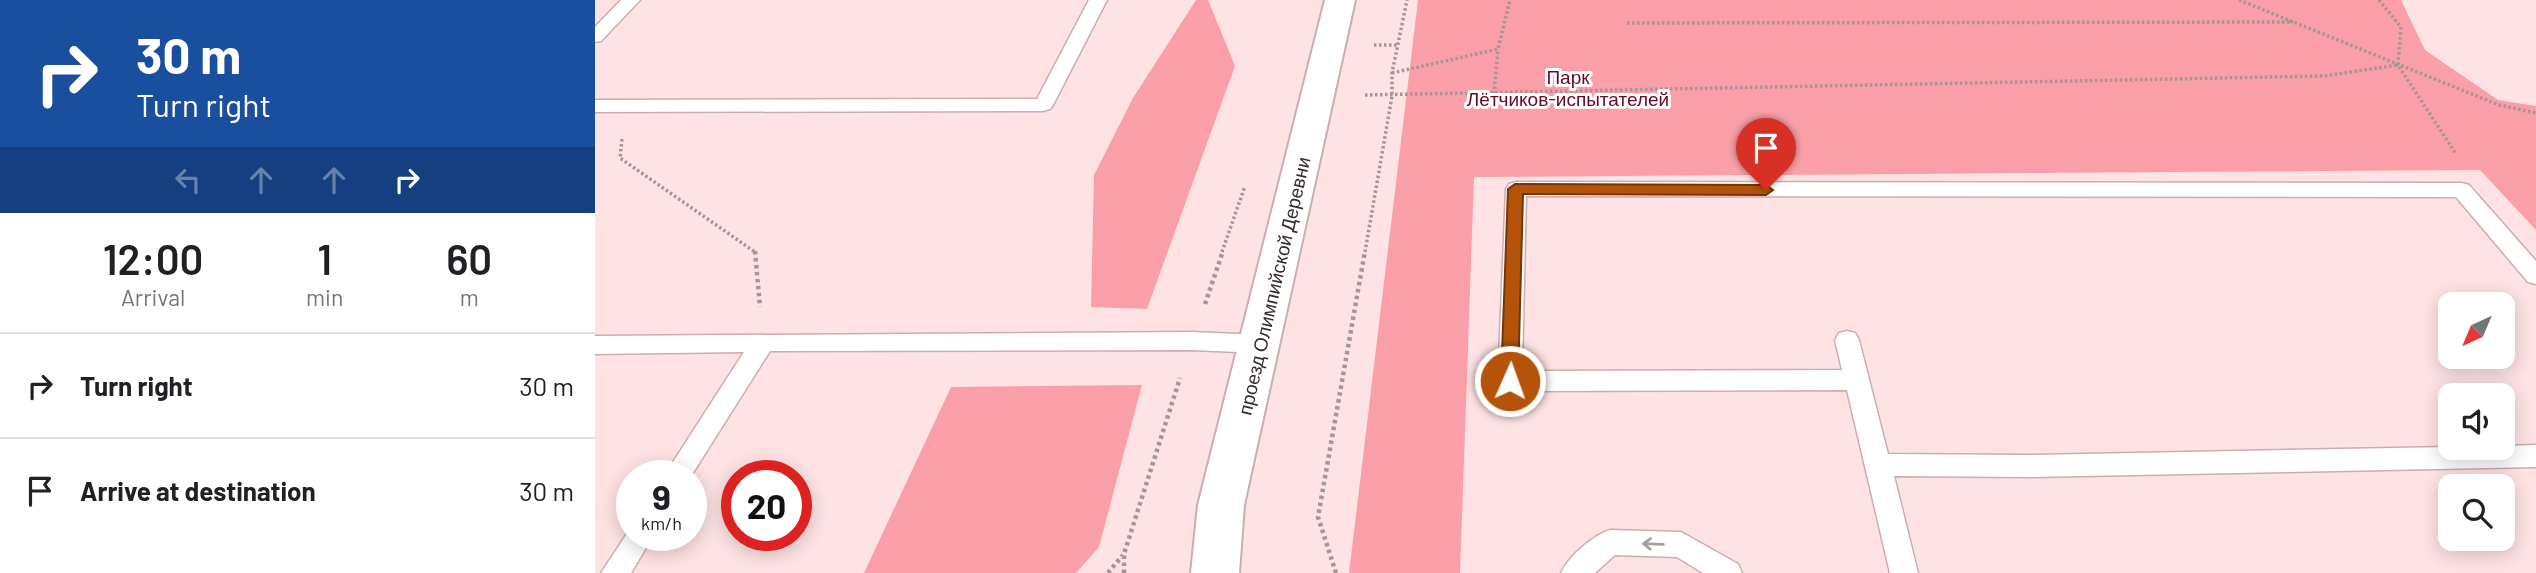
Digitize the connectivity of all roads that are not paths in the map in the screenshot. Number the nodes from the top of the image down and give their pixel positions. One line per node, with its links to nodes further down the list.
1 (631, 0): 4 (lane)
2 (1098, 0): 5 (lane)
3 (1340, 0): 9 (street, проезд Олимпийской Деревни)
4 (595, 37)
5 (595, 106)
6 (2536, 276): 11 (lane)
7 (1847, 340): 11 (lane)
8 (763, 342): 9 (lane); 10 (lane); 13 (lane)
9 (1261, 344): 17 (street, проезд Олимпийской Деревни)
10 (595, 345)
11 (1856, 380): 14 (lane)
12 (2536, 456): 14 (lane)
13 (687, 460)
14 (1877, 466): 20 (lane)
15 (629, 551): 16 (lane)
16 (615, 573)
17 (1215, 573)
18 (1575, 573): 19 (lane, one-way to 18)
19 (1728, 573)
20 (1904, 573)

